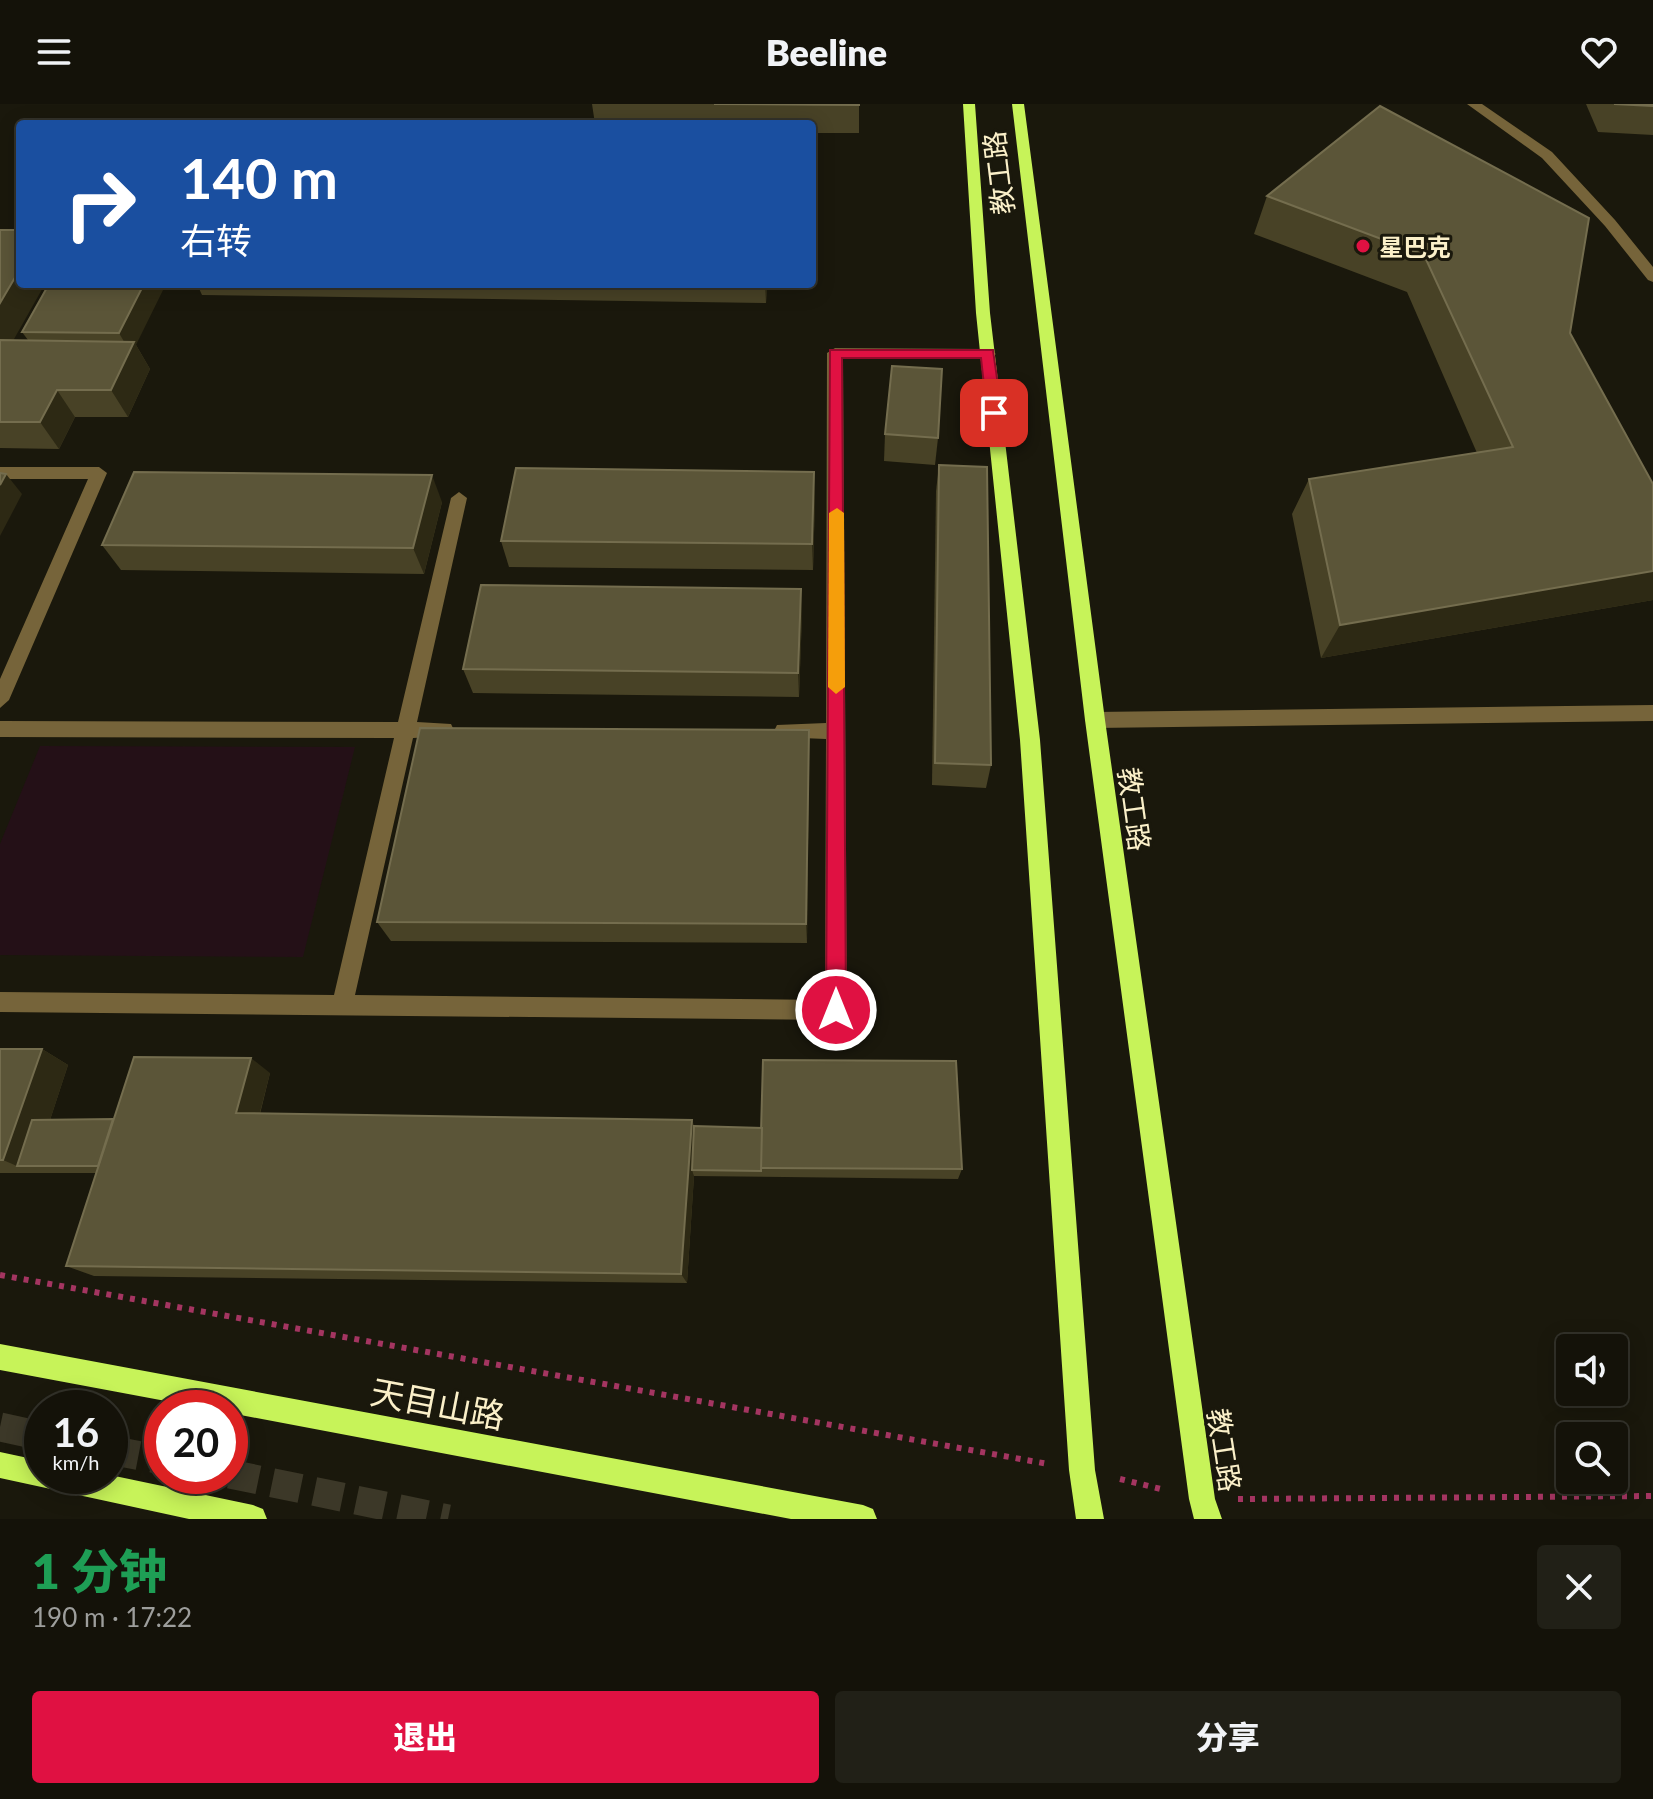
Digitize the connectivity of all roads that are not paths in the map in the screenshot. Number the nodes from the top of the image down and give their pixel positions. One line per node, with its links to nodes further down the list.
1 (969, 104): 5 (main road, 教工路)
2 (1018, 104): 10 (main road, 教工路)
3 (1473, 104): 4 (lane)
4 (1653, 277)
5 (988, 354): 15 (lane); 24 (main road, 教工路)
6 (0, 473): 8 (lane)
7 (459, 498): 12 (lane)
8 (0, 700)
9 (1653, 713): 10 (lane)
10 (1095, 720): 25 (main road, 教工路)
11 (0, 729): 12 (lane)
12 (405, 730): 13 (lane); 17 (lane)
13 (469, 730)
14 (756, 731): 15 (lane)
15 (836, 731): 17 (lane)
16 (0, 1002): 17 (lane)
17 (342, 1006)
18 (0, 1357): 23 (main road, 天目山路)
19 (0, 1465): 20 (main road)
20 (24, 1470)
21 (128, 1493): 22 (main road)
22 (253, 1519)
23 (863, 1519)
24 (1090, 1519)
25 (1208, 1519)

